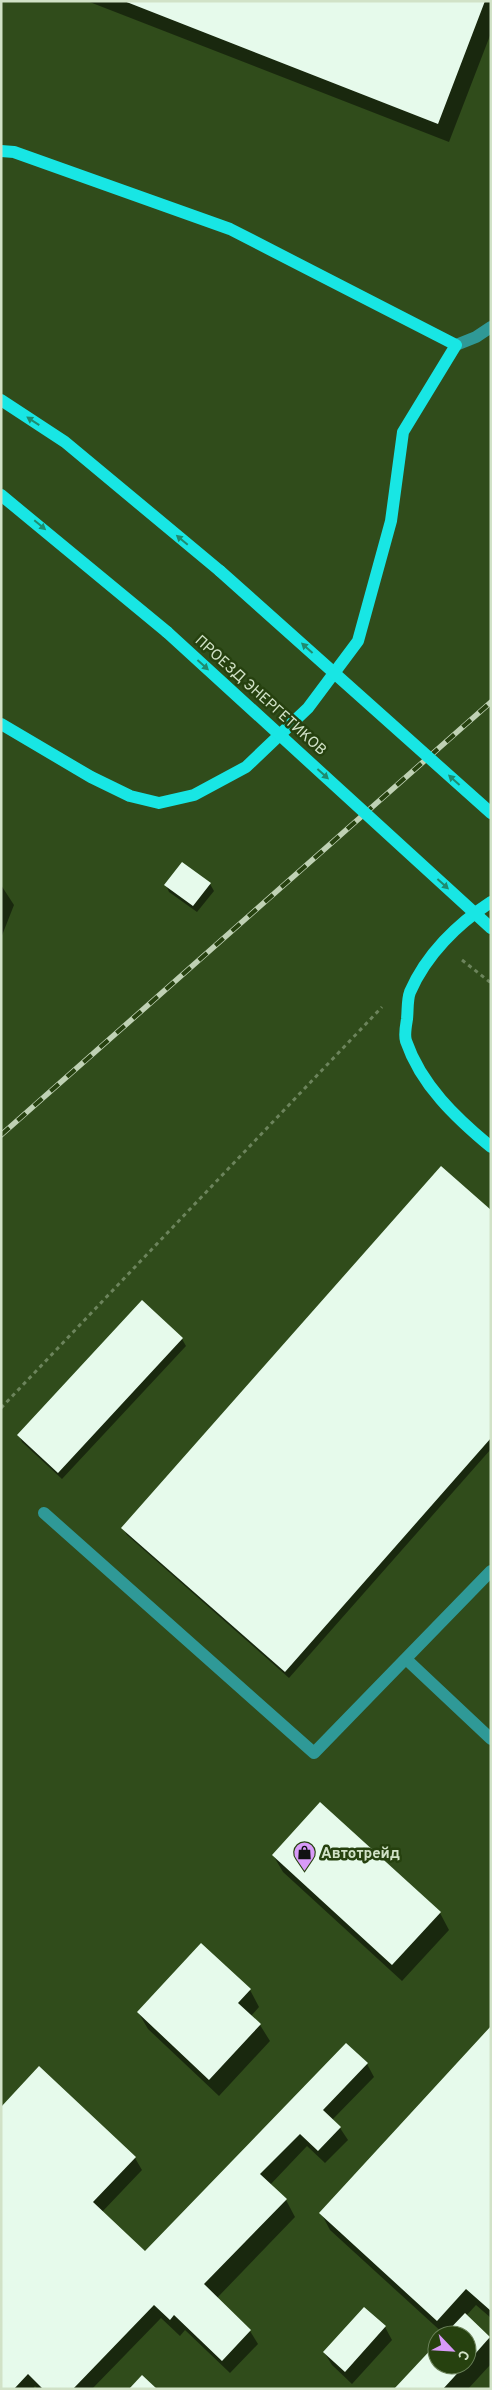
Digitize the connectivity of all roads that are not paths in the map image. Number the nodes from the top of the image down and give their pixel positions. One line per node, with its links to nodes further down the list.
1 (1, 151): 3 (main road)
2 (491, 327): 3 (street)
3 (456, 345): 6 (main road)
4 (1, 400): 7 (main road, one-way to 4, bridge)
5 (1, 495): 9 (main road, ПРОЕЗД ЭНЕРГЕТИКОВ, one-way to 9, bridge)
6 (1, 724)
7 (491, 813)
8 (491, 902): 10 (main road)
9 (491, 928)
10 (491, 1147)
11 (44, 1513): 13 (street)
12 (491, 1571): 13 (street)
13 (406, 1659): 14 (street)
14 (491, 1739)

